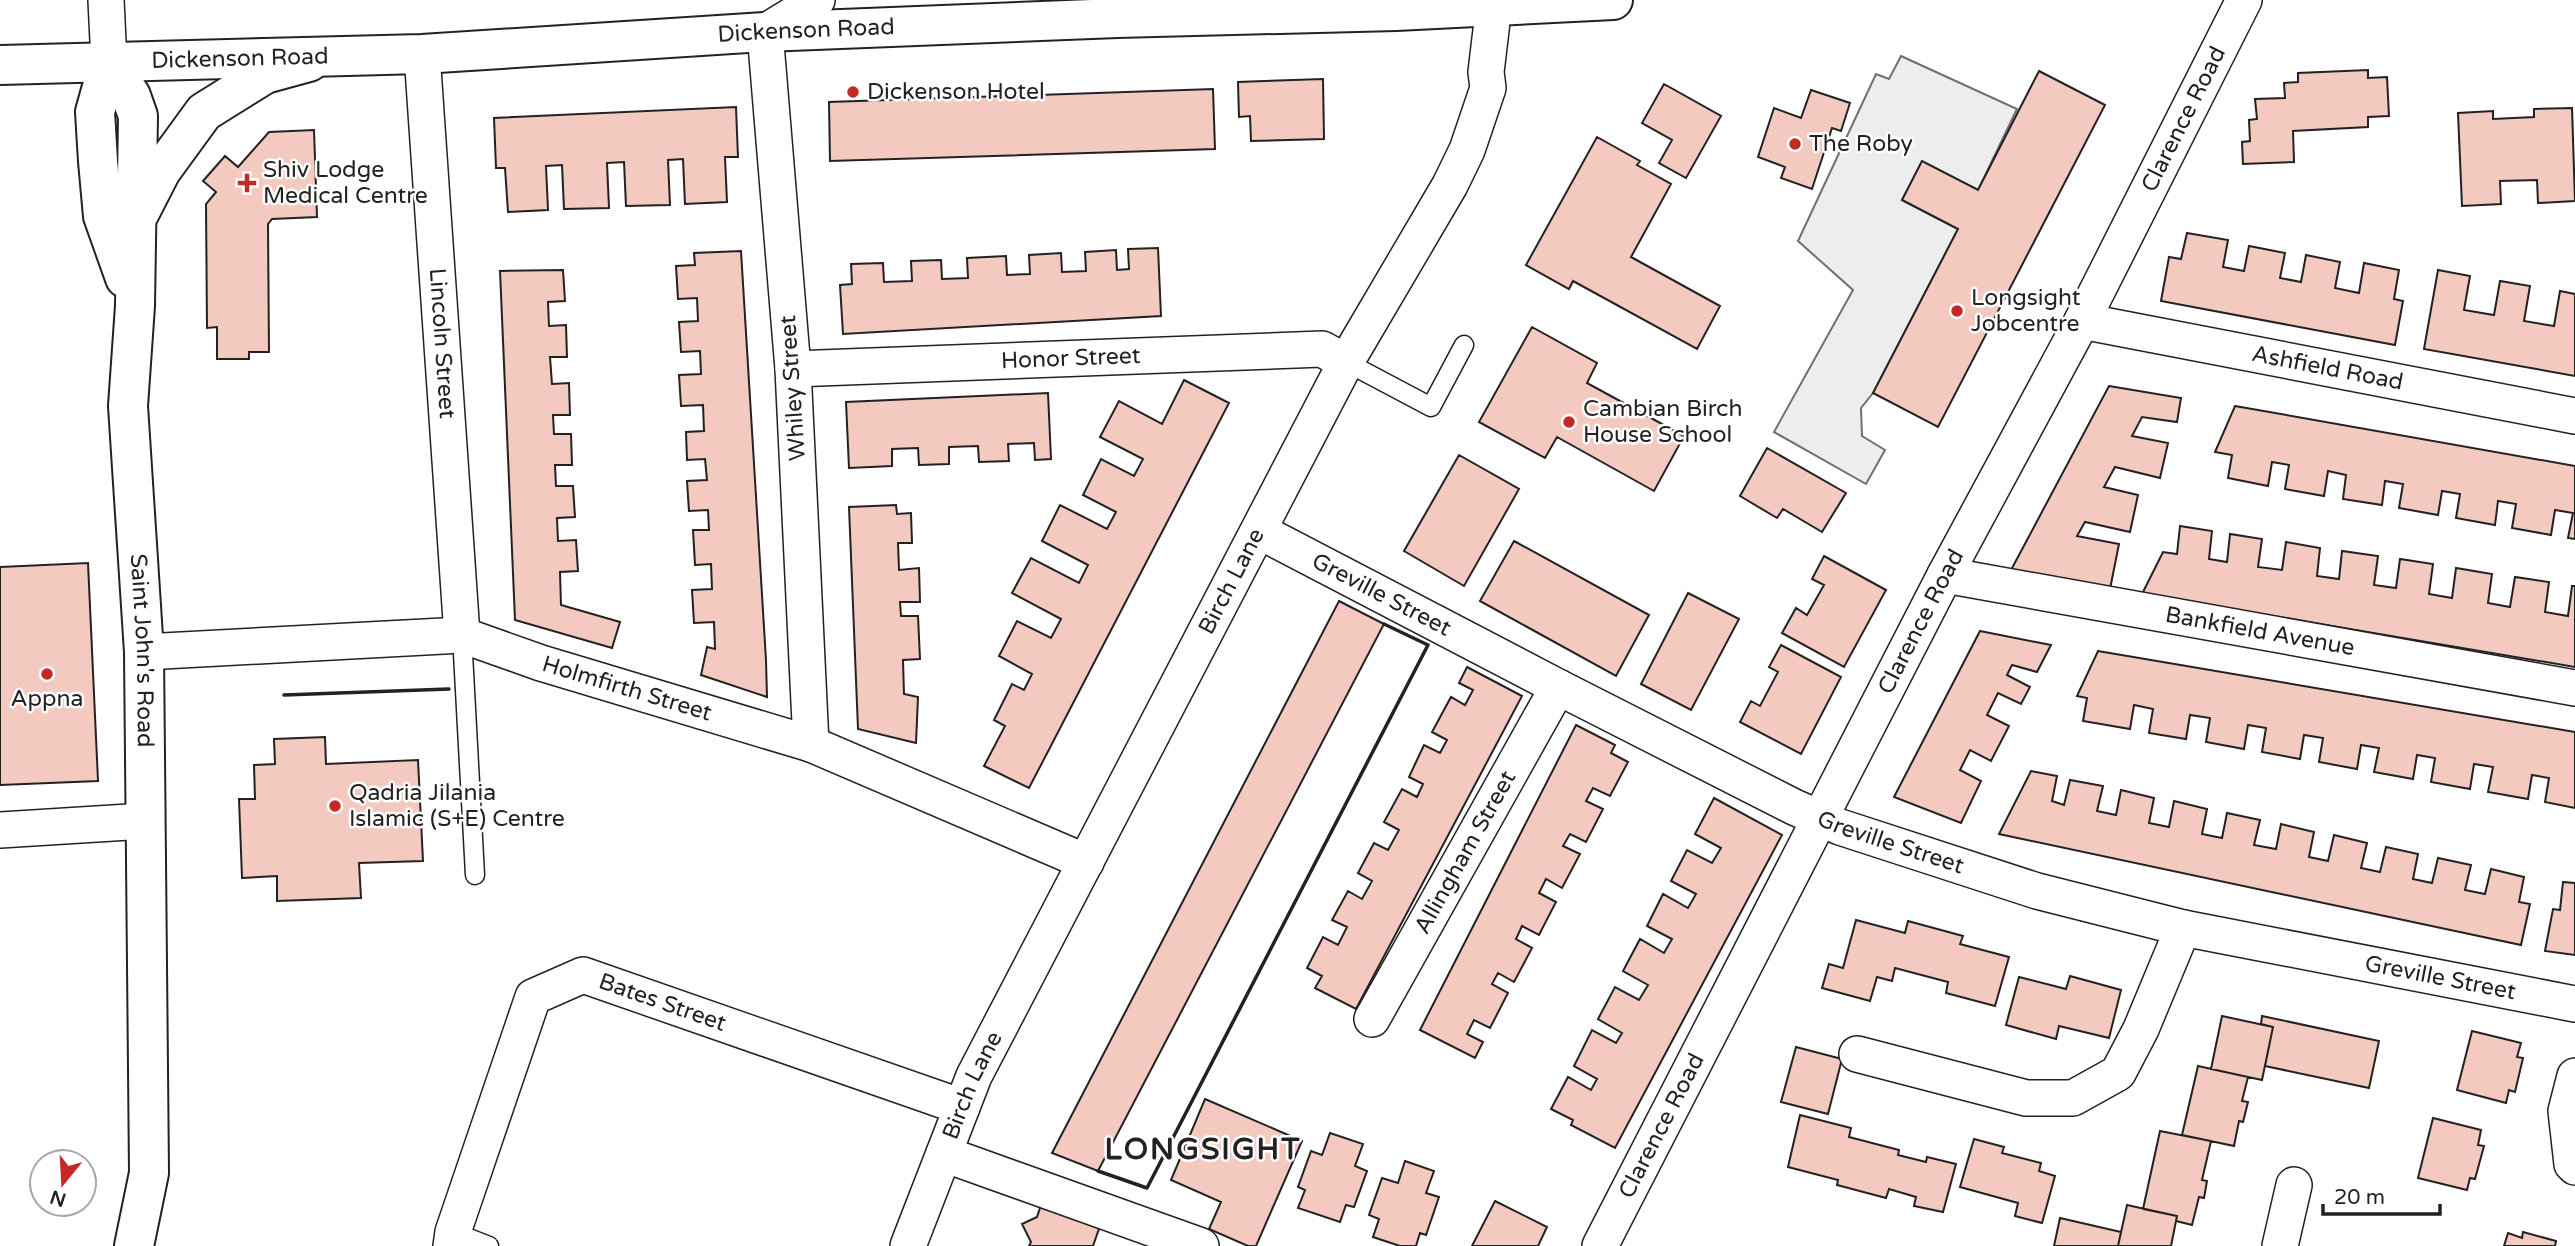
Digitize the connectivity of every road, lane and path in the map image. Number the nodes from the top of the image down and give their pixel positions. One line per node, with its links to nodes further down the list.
1 (106, 0): 10 (street)
2 (817, 0): 7 (street)
3 (1613, 0): 5 (main road, Dickenson Road)
4 (2244, 0): 14 (street, Clarence Road)
5 (1496, 3): 6 (main road, Dickenson Road); 16 (street, Birch Lane)
6 (1116, 9): 7 (main road, Dickenson Road)
7 (765, 32): 8 (main road, Dickenson Road); 17 (street, Whiley Street)
8 (422, 54): 9 (main road, Dickenson Road); 21 (street, Lincoln Street)
9 (330, 57): 10 (main road, Dickenson Road); 12 (main road)
10 (108, 62): 11 (main road, Dickenson Road); 12 (main road, Saint John's Road); 13 (main road)
11 (0, 65)
12 (135, 224): 13 (main road, Saint John's Road)
13 (135, 306): 22 (main road, Saint John's Road)
14 (2082, 321): 18 (street, Ashfield Road); 20 (street, Clarence Road)
15 (1464, 345): 16 (lane)
16 (1346, 362): 17 (street, Honor Street); 19 (street, Birch Lane)
17 (793, 369): 25 (street, Whiley Street)
18 (2575, 416)
19 (1259, 531): 23 (street, Greville Street); 29 (street, Birch Lane)
20 (1945, 575): 24 (street, Bankfield Avenue); 26 (street, Clarence Road)
21 (462, 635): 22 (street, Holmfirth Street); 25 (street, Holmfirth Street); 30 (lane)
22 (144, 652): 27 (main road, Saint John's Road)
23 (1558, 687): 26 (street, Greville Street); 33 (street, Allingham Street)
24 (2575, 688)
25 (811, 744): 29 (street, Holmfirth Street)
26 (1821, 820): 31 (street, Greville Street); 45 (street, Clarence Road)
27 (145, 821): 28 (street); 41 (main road, Saint John's Road)
28 (0, 830)
29 (1086, 862): 36 (street, Birch Lane)
30 (474, 875)
31 (2183, 929): 32 (street, Greville Street); 34 (street)
32 (2575, 1004)
33 (1372, 1019)
34 (1857, 1054)
35 (2575, 1076): 38 (street)
36 (962, 1107): 37 (street, Birch Lane); 40 (street, Bates Street)
37 (944, 1154): 43 (street, Birch Lane); 44 (street, Birch Lane)
38 (2575, 1167)
39 (2294, 1185): 46 (street)
40 (452, 1239): 42 (lane)
41 (134, 1246)
42 (489, 1246)
43 (908, 1246)
44 (1201, 1246)
45 (1600, 1246)
46 (2280, 1246)

